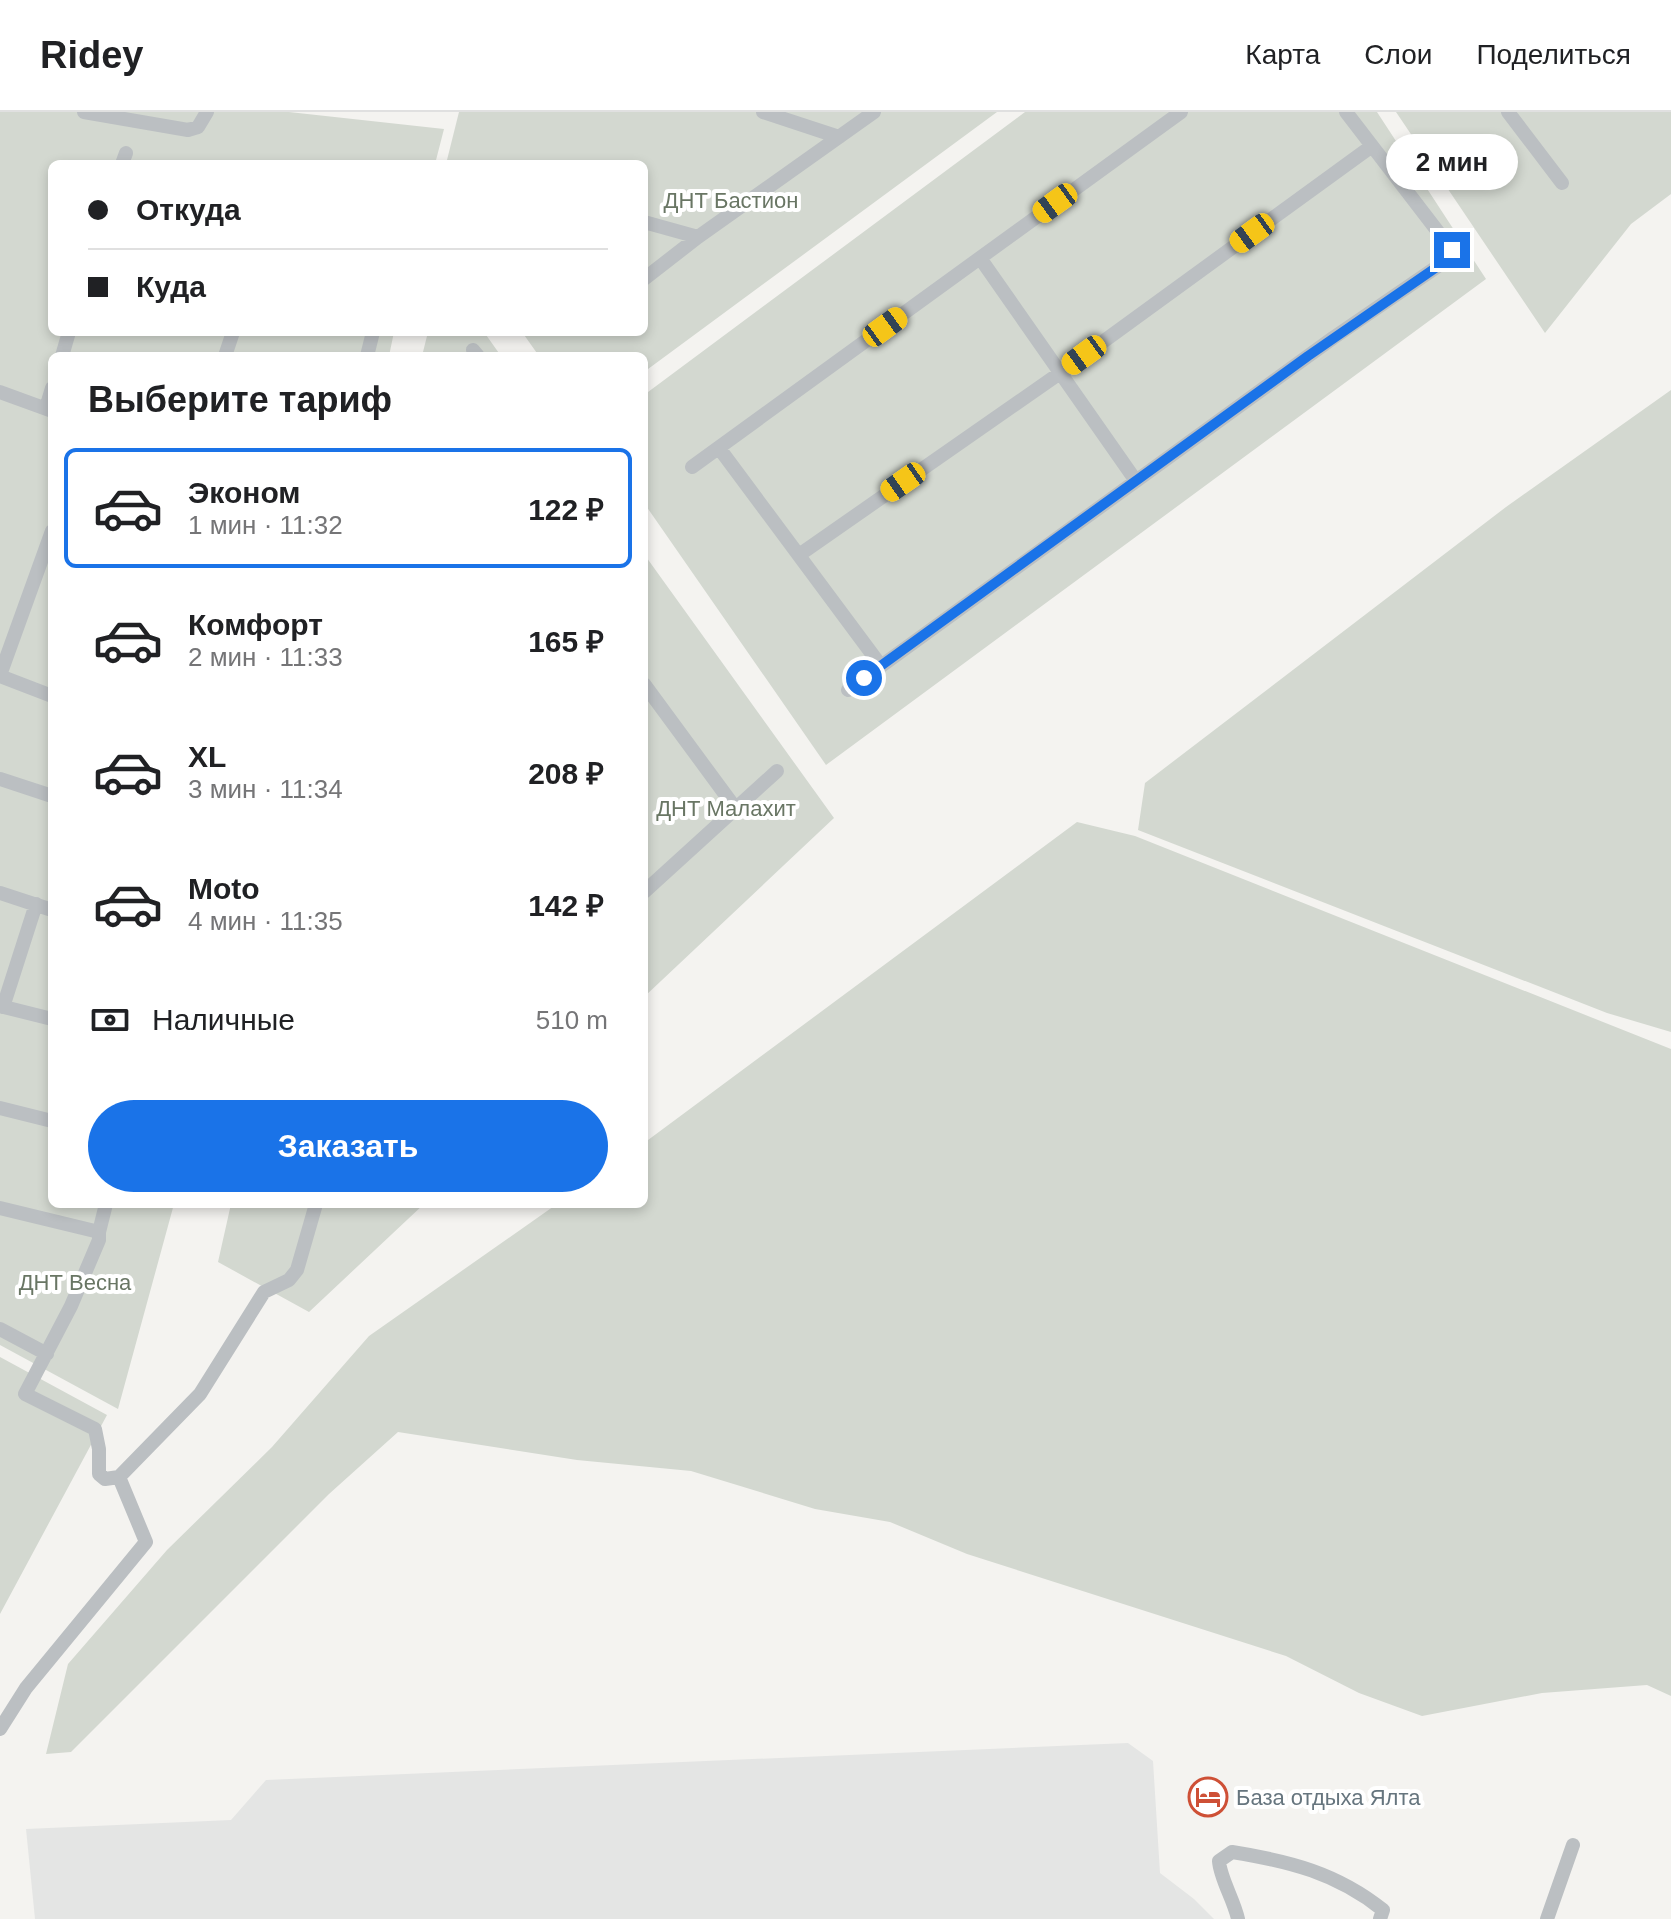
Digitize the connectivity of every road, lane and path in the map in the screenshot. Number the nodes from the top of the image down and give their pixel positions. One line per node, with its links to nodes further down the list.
1 (84, 112): 2 (street)
2 (207, 112)
3 (763, 112): 8 (street)
4 (874, 112): 8 (street)
5 (1181, 112): 13 (street)
6 (1346, 112): 9 (street)
7 (1508, 112): 10 (street)
8 (839, 137): 12 (street)
9 (1372, 146): 15 (street); 20 (street)
10 (1562, 183)
11 (648, 223): 12 (street)
12 (698, 237): 14 (street)
13 (980, 258): 15 (street); 18 (street)
14 (648, 276)
15 (1060, 373): 20 (street); 22 (street)
16 (0, 392): 17 (street)
17 (48, 410)
18 (719, 448): 19 (street); 22 (street)
19 (692, 467)
20 (1136, 481): 25 (street)
21 (48, 543): 23 (street)
22 (799, 555): 25 (street)
23 (36, 580): 24 (street); 26 (street)
24 (48, 584)
25 (881, 666): 28 (street)
26 (0, 675): 29 (street)
27 (648, 689): 33 (street)
28 (848, 690)
29 (48, 694)
30 (777, 771): 33 (street)
31 (0, 779): 32 (street)
32 (48, 795)
33 (736, 809): 34 (street)
34 (648, 888)
35 (0, 893): 36 (street)
36 (36, 904): 37 (street); 38 (street)
37 (48, 908)
38 (2, 1006): 39 (street)
39 (48, 1018)
40 (0, 1108): 41 (street)
41 (48, 1120)
42 (0, 1208): 45 (street)
43 (105, 1208): 45 (street)
44 (315, 1208): 48 (street)
45 (99, 1232): 47 (street)
46 (0, 1329): 47 (street)
47 (47, 1354): 48 (street)
48 (119, 1477): 49 (street)
49 (0, 1729)
50 (1573, 1845): 53 (street)
51 (1238, 1919): 52 (street)
52 (1380, 1919)
53 (1547, 1919)

